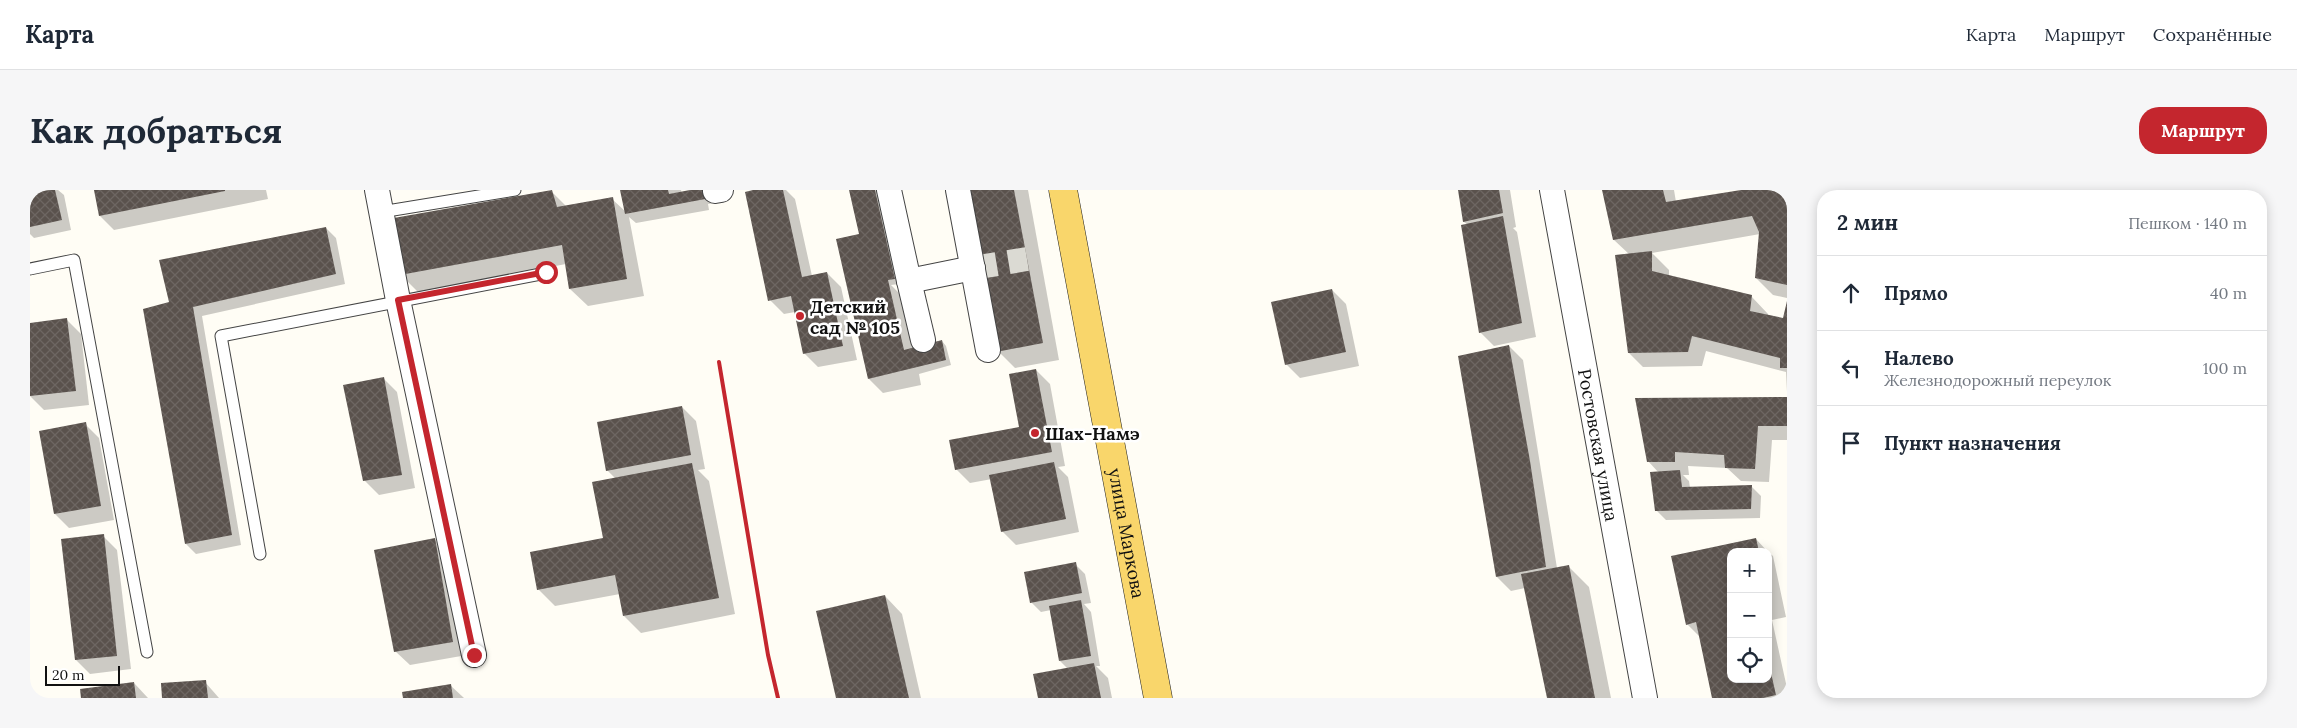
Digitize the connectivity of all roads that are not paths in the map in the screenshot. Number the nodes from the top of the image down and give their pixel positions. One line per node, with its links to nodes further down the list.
1 (514, 190): 6 (lane)
2 (889, 190): 10 (street)
3 (958, 190): 7 (street)
4 (1063, 190): 17 (main road, улица Маркова)
5 (1552, 190): 18 (street, Ростовская улица)
6 (379, 201): 11 (street)
7 (973, 268): 10 (street); 13 (street)
8 (30, 269): 15 (lane)
9 (546, 272): 11 (lane)
10 (909, 281): 12 (street)
11 (398, 300): 14 (lane); 16 (street)
12 (922, 340)
13 (988, 350)
14 (260, 554)
15 (147, 652)
16 (474, 655)
17 (1158, 698)
18 (1645, 698)

